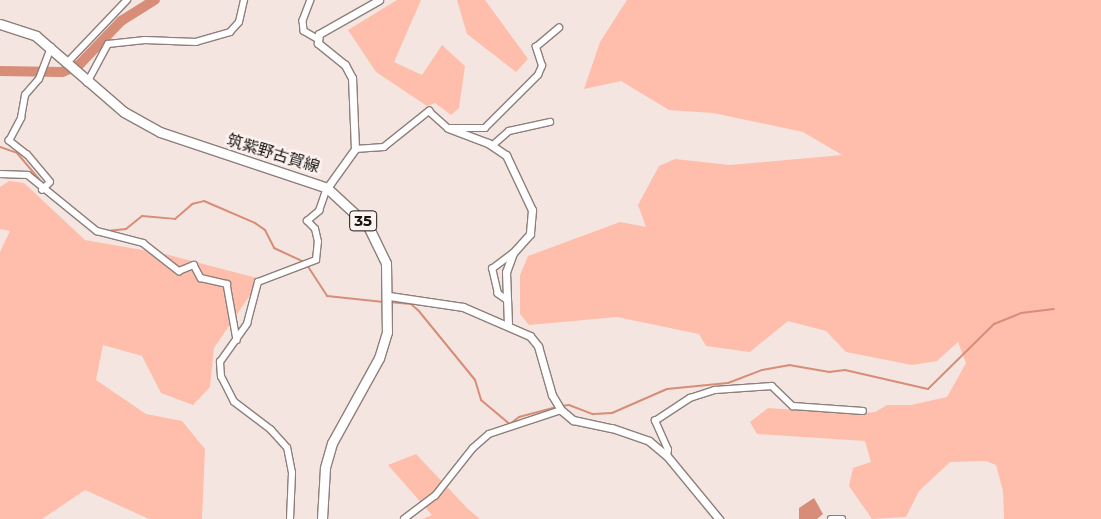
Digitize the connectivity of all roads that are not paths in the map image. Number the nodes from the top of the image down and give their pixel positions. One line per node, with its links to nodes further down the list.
1 (127, 0): 9 (street)
2 (244, 0): 10 (street)
3 (311, 0): 7 (street)
4 (379, 0): 7 (street)
5 (0, 24): 8 (main road, 筑紫野古賀線 / 35)
6 (559, 28): 12 (street)
7 (318, 39): 14 (street)
8 (51, 48): 9 (main road, 筑紫野古賀線 / 35); 17 (street)
9 (69, 65): 10 (main road, 筑紫野古賀線 / 35)
10 (85, 81): 16 (main road, 筑紫野古賀線 / 35)
11 (550, 122): 13 (street)
12 (448, 128): 13 (street); 14 (street)
13 (493, 145): 18 (street)
14 (355, 149): 16 (street)
15 (0, 174): 17 (street)
16 (327, 188): 19 (main road, 筑紫野古賀線 / 35); 22 (street)
17 (42, 190): 22 (street)
18 (513, 254): 20 (street); 20 (street)
19 (389, 296): 21 (street); 27 (main road, 筑紫野古賀線 / 35)
20 (505, 299): 21 (street)
21 (508, 324): 23 (street)
22 (236, 340): 26 (street)
23 (561, 410): 25 (street); 28 (street)
24 (863, 411): 25 (street)
25 (667, 456): 29 (street)
26 (290, 519)
27 (322, 519)
28 (404, 519)
29 (719, 519)
30 (831, 519): 31 (street)
31 (842, 519)

